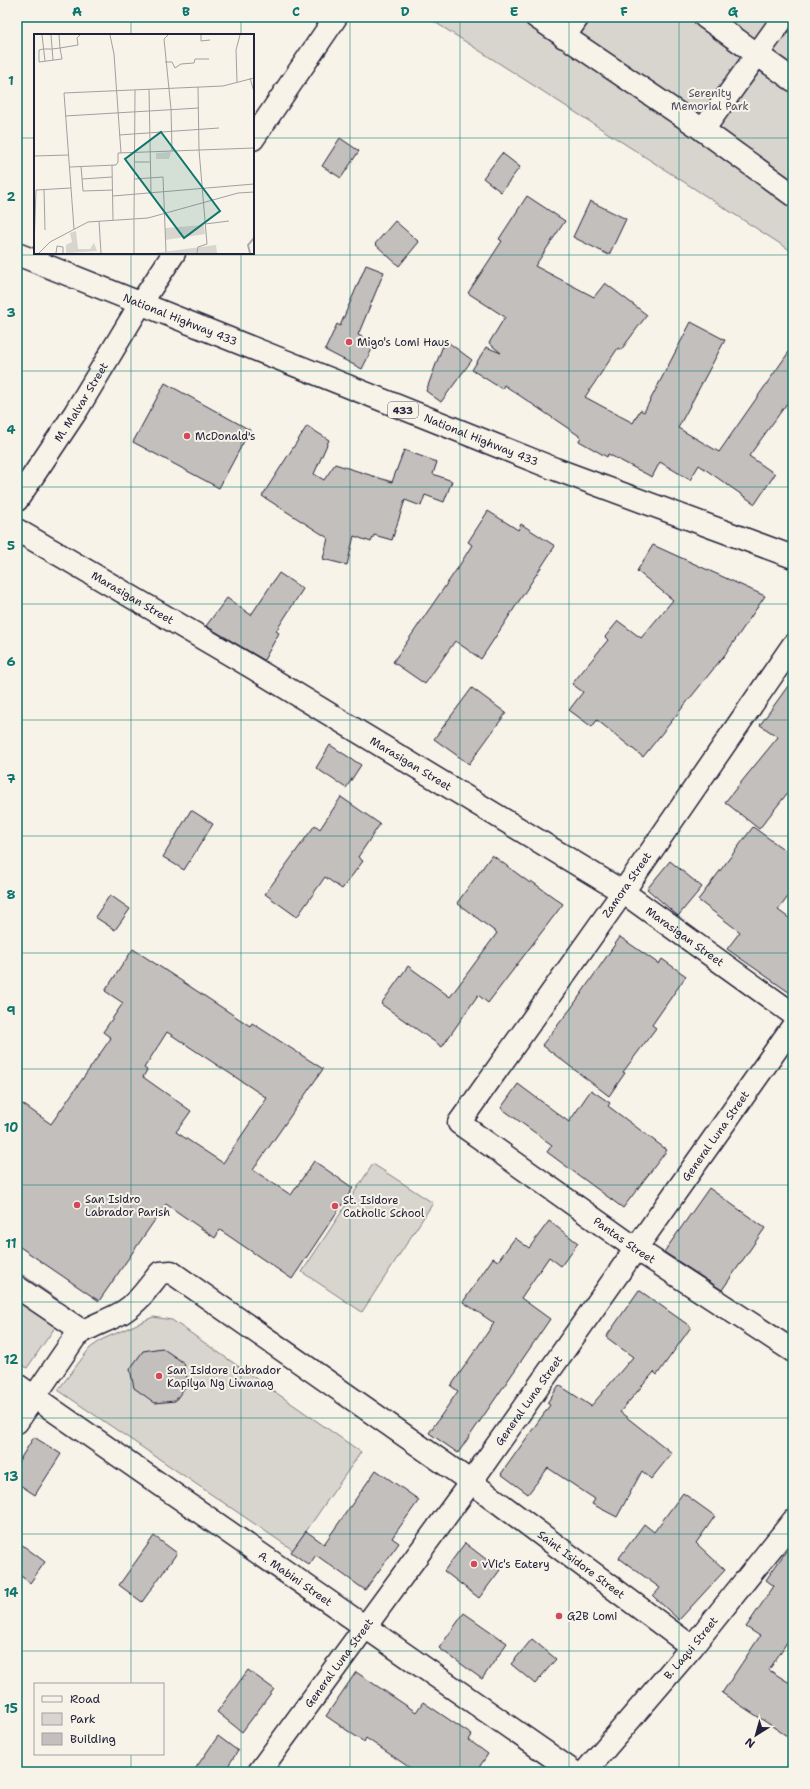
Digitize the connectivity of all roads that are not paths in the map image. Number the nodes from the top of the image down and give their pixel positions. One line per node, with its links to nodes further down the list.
1 (336, 17): 10 (street)
2 (536, 17): 6 (street)
3 (578, 17): 6 (street)
4 (705, 17): 7 (street)
5 (784, 17): 7 (street)
6 (564, 36): 9 (street)
7 (758, 54): 8 (street); 9 (street)
8 (793, 80)
9 (703, 130): 11 (street)
10 (254, 138)
11 (793, 195)
12 (17, 254): 14 (street, National Highway 433 / 433)
13 (173, 254): 14 (street, M. Malvar Street)
14 (140, 302): 15 (street, M. Malvar Street); 17 (street, National Highway 433 / 433)
15 (17, 500)
16 (17, 530): 19 (street, Marasigan Street)
17 (793, 556)
18 (793, 645): 19 (street, Zamora Street)
19 (623, 892): 20 (street, Marasigan Street); 22 (street, Zamora Street)
20 (793, 1014)
21 (793, 1026): 23 (street, General Luna Street)
22 (459, 1124): 23 (street, Pantas Street)
23 (635, 1248): 26 (street, Pantas Street); 29 (street, General Luna Street)
24 (17, 1286): 25 (street)
25 (82, 1331): 27 (street); 29 (street, Saint Isidore Street)
26 (793, 1351)
27 (25, 1391): 28 (street); 31 (street, A. Mabini Street)
28 (17, 1422)
29 (471, 1482): 31 (street, General Luna Street); 32 (street, Saint Isidore Street)
30 (793, 1521): 32 (street, B. Laqui Street)
31 (364, 1626): 33 (street, General Luna Street); 34 (street, A. Mabini Street)
32 (692, 1647): 35 (street, B. Laqui Street)
33 (259, 1772)
34 (574, 1772)
35 (585, 1772)

